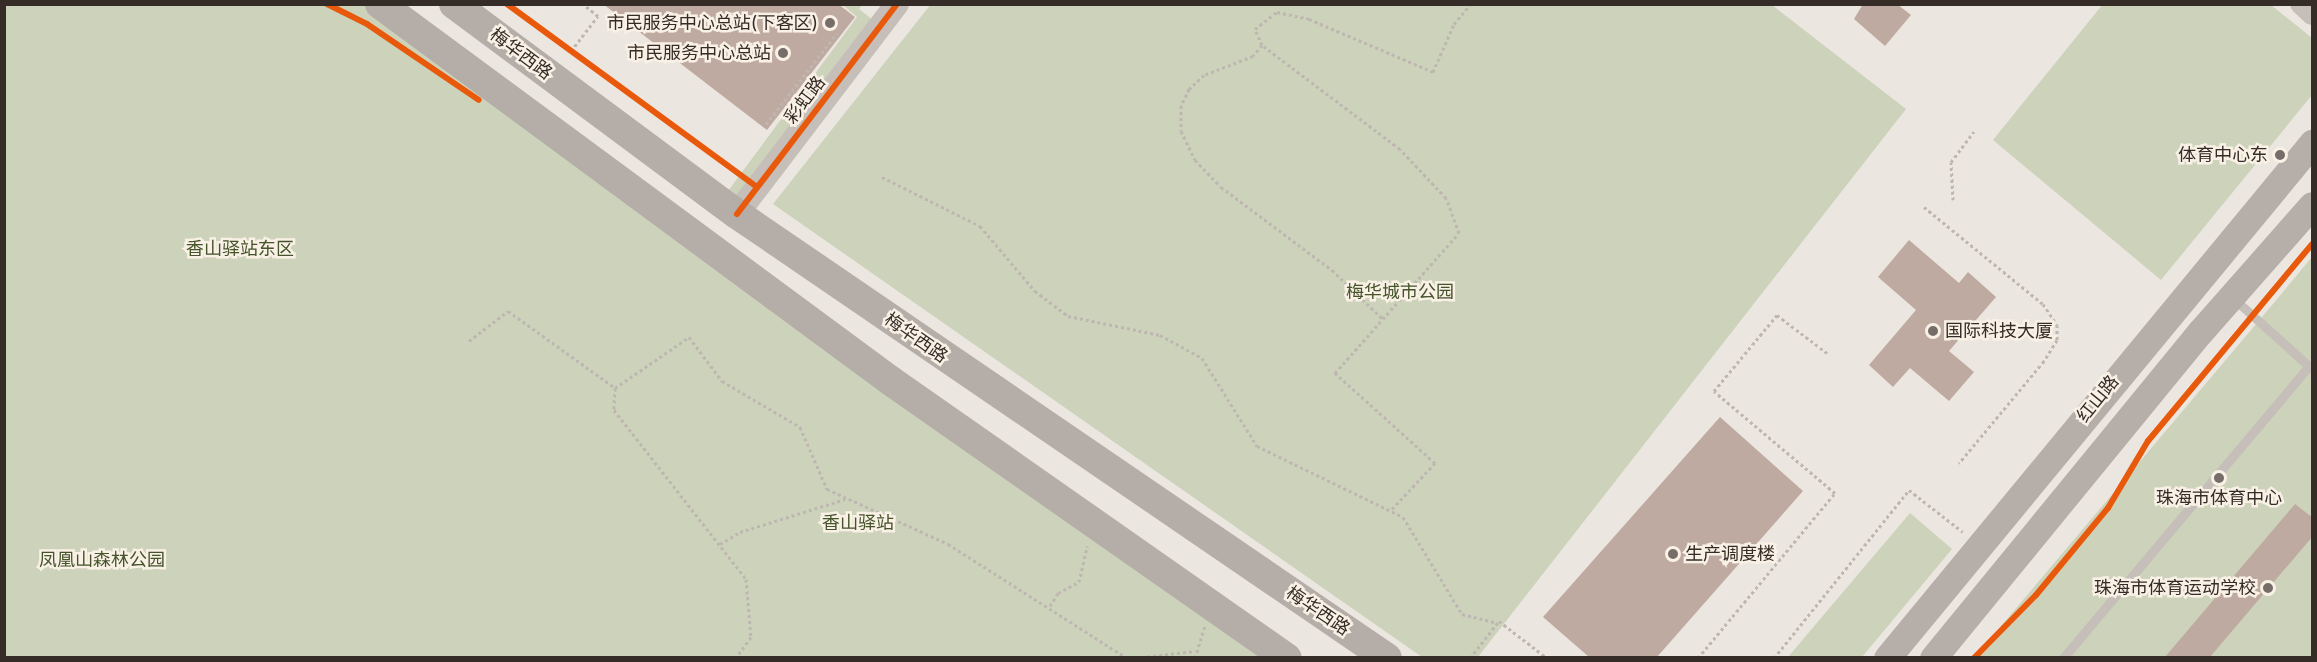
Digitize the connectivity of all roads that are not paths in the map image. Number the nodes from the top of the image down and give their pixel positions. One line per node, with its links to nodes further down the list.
1 (380, 4): 11 (main road)
2 (454, 4): 8 (main road, 梅华西路)
3 (897, 4): 8 (street, 彩虹路)
4 (2300, 4): 5 (street)
5 (2313, 15)
6 (2313, 143): 13 (main road, 红山路)
7 (2313, 205): 9 (main road, 红山路)
8 (737, 214): 12 (main road, 梅华西路)
9 (2231, 297): 10 (lane); 14 (main road, 红山路)
10 (2311, 368): 15 (lane)
11 (1287, 657)
12 (1387, 657)
13 (1887, 657)
14 (1933, 657)
15 (2063, 657)

